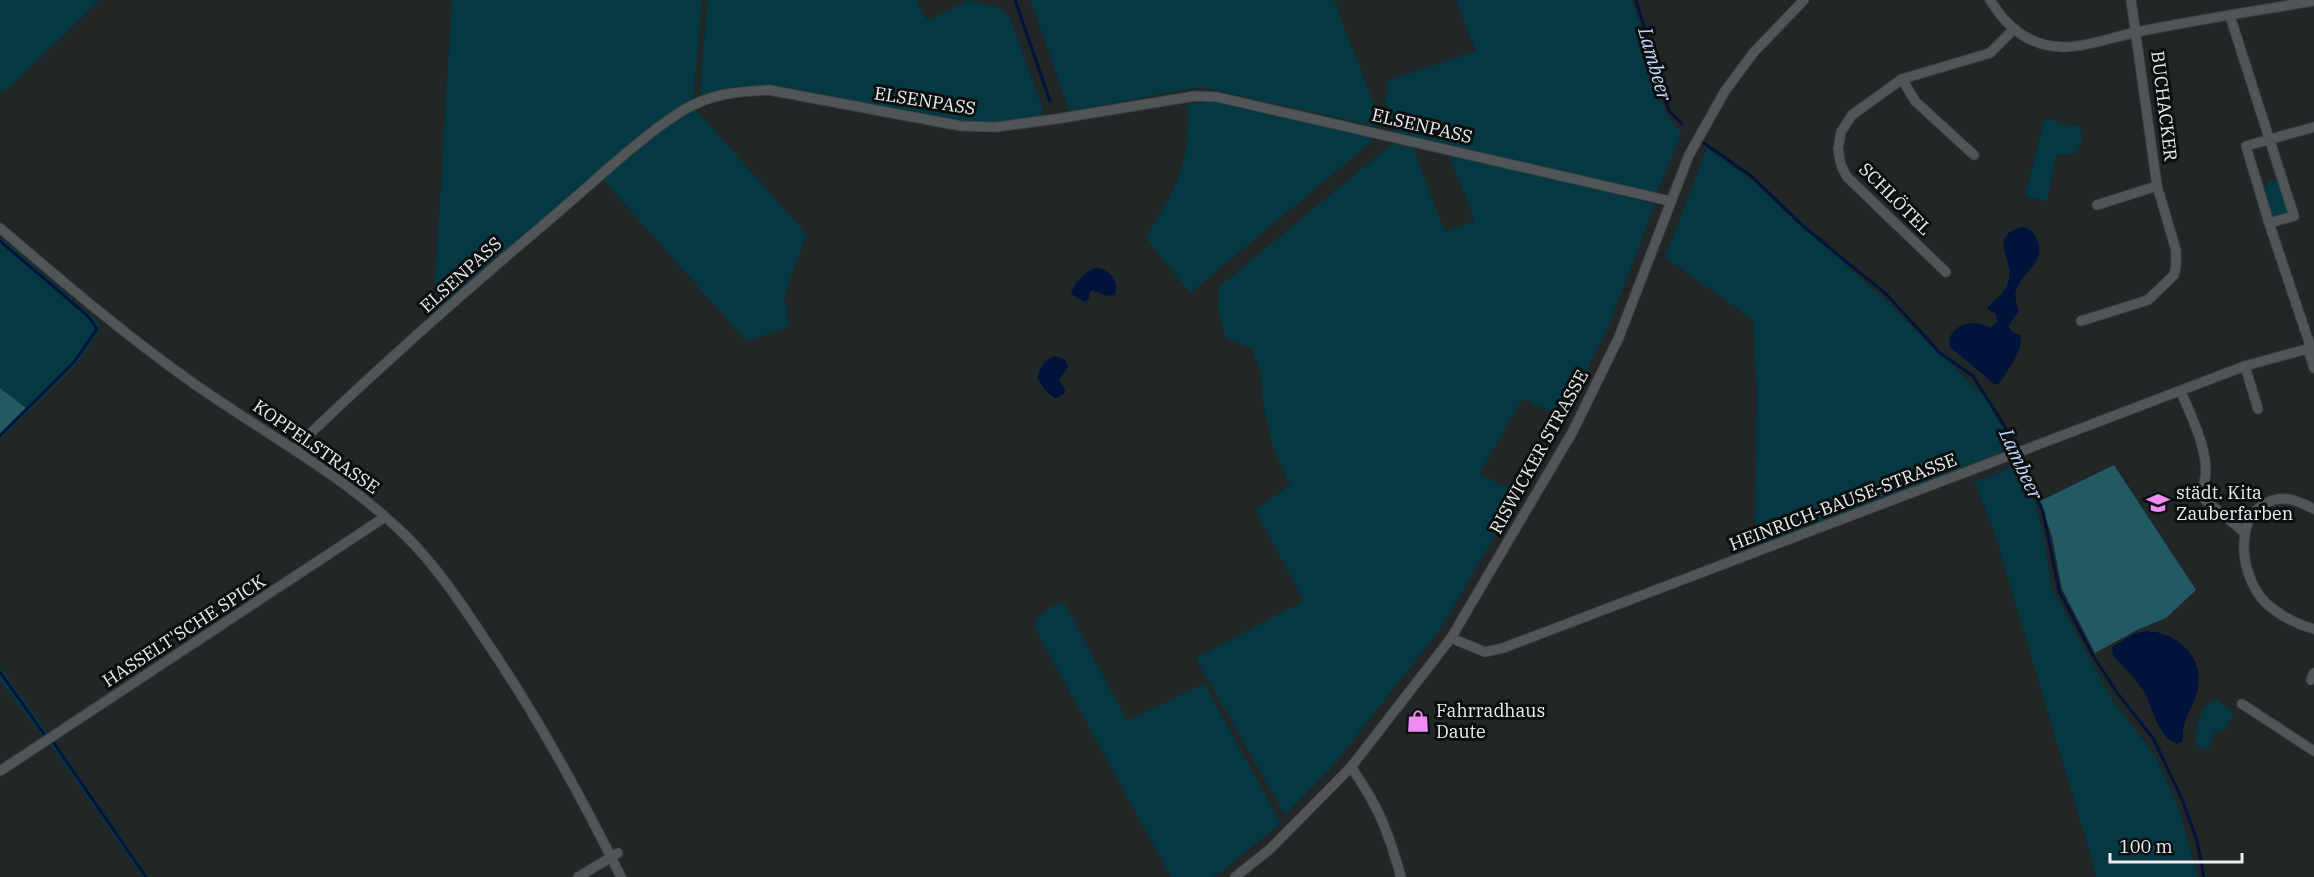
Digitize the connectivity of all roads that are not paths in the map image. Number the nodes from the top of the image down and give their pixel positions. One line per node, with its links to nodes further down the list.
1 (1804, 0): 14 (street, RISWICKER STRASSE)
2 (1990, 0): 7 (street)
3 (2131, 0): 8 (street, BUCHACKER)
4 (2314, 1): 5 (street)
5 (2291, 2): 6 (street)
6 (2230, 16): 8 (street); 11 (street)
7 (2014, 30): 8 (street); 9 (street, SCHLÖTEL)
8 (2137, 32): 13 (street, BUCHACKER)
9 (1902, 79): 12 (street); 18 (street, SCHLÖTEL)
10 (2314, 127): 11 (street)
11 (2271, 139): 16 (street); 16 (street)
12 (1974, 155)
13 (2157, 186): 15 (street, BUCHACKER); 19 (street, BUCHACKER)
14 (1670, 201): 25 (street, ELSENPASS); 30 (street, RISWICKER STRASSE)
15 (2097, 205)
16 (2269, 223): 20 (street)
17 (0, 228): 25 (street, KOPPELSTRASSE)
18 (1946, 272)
19 (2081, 321)
20 (2311, 348): 21 (street, HEINRICH-BAUSE-STRASSE); 22 (street)
21 (2245, 366): 23 (street, HEINRICH-BAUSE-STRASSE); 24 (street)
22 (2314, 368)
23 (2181, 392): 28 (street); 30 (street, HEINRICH-BAUSE-STRASSE)
24 (2258, 409)
25 (294, 449): 27 (street, KOPPELSTRASSE)
26 (2314, 509): 28 (street)
27 (385, 517): 34 (street, HASSELT'SCHE SPICK); 35 (street, KOPPELSTRASSE)
28 (2244, 532): 29 (street)
29 (2314, 629)
30 (1450, 638): 33 (street, RISWICKER STRASSE)
31 (2242, 704): 32 (street)
32 (2314, 751)
33 (1351, 767): 38 (street, RISWICKER STRASSE); 39 (street)
34 (0, 771)
35 (615, 855): 36 (street); 37 (street, KOPPELSTRASSE)
36 (578, 877)
37 (621, 877)
38 (1235, 877)
39 (1401, 877)

